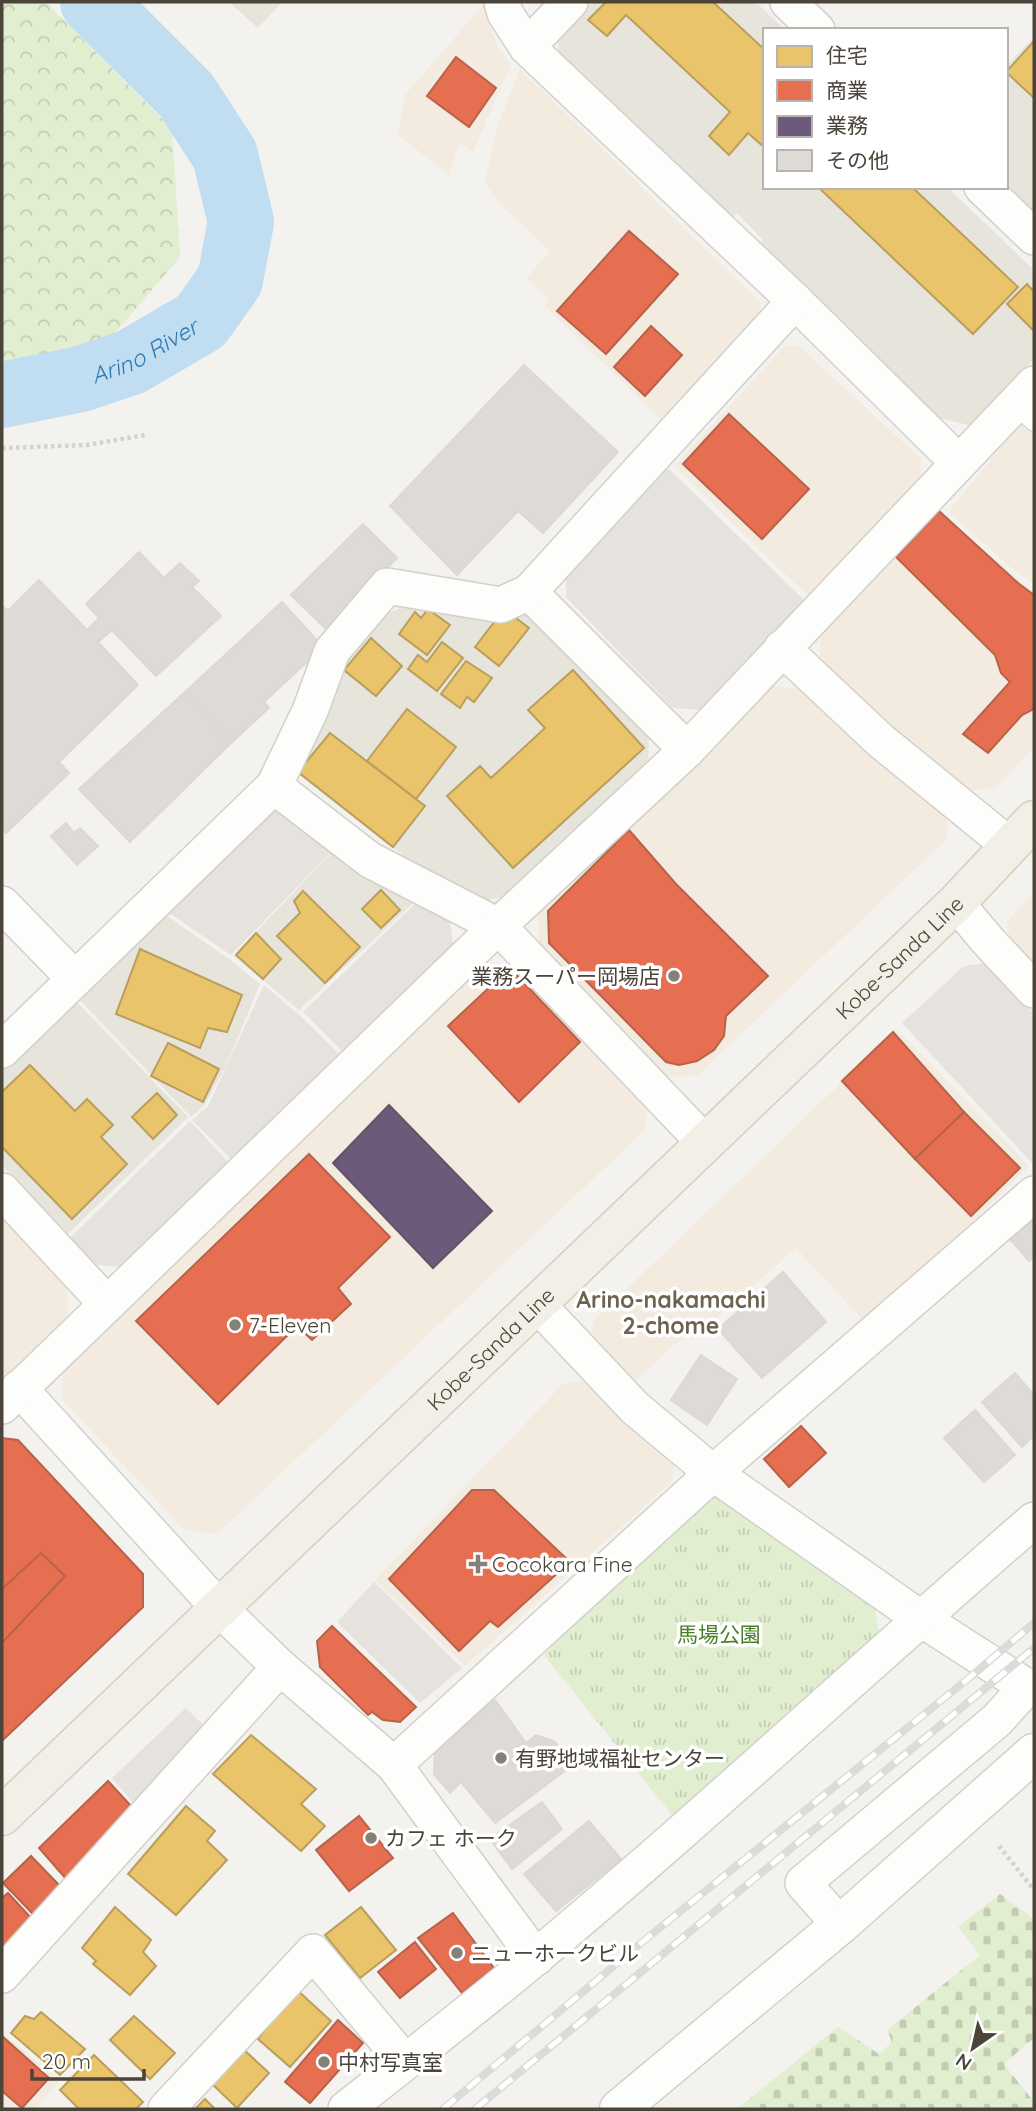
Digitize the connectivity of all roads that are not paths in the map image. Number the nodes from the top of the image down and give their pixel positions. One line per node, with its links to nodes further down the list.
1 (502, 2): 5 (street)
2 (570, 2): 5 (street)
3 (788, 2): 4 (street)
4 (815, 28)
5 (527, 47): 8 (street)
6 (984, 189): 7 (street)
7 (1034, 237)
8 (795, 302): 10 (street); 11 (street)
9 (1028, 403): 10 (street)
10 (959, 463): 12 (street)
11 (529, 592): 13 (street); 14 (street)
12 (782, 648): 13 (street); 15 (street)
13 (687, 750): 18 (street)
14 (274, 786): 18 (street); 19 (street)
15 (1022, 833): 16 (main road, Kobe-Sanda Line)
16 (956, 902): 20 (street); 22 (main road, Kobe-Sanda Line)
17 (2, 904): 19 (street)
18 (498, 926): 22 (street); 25 (street)
19 (75, 979): 21 (street)
20 (1034, 990)
21 (2, 1050)
22 (704, 1142): 26 (main road, Kobe-Sanda Line)
23 (2, 1191): 25 (street)
24 (1034, 1194): 28 (street)
25 (106, 1303): 27 (street)
26 (536, 1303): 28 (street); 30 (main road, Kobe-Sanda Line)
27 (10, 1397): 30 (street)
28 (713, 1473): 31 (street); 34 (street)
29 (1034, 1520): 31 (street)
30 (219, 1608): 32 (street); 35 (main road, Kobe-Sanda Line)
31 (920, 1618): 36 (street); 37 (street)
32 (280, 1667): 34 (street); 38 (street)
33 (1034, 1753): 36 (street)
34 (394, 1765): 37 (street)
35 (2, 1816)
36 (841, 1925): 42 (street)
37 (536, 1958): 39 (street)
38 (2, 1975)
39 (405, 2062): 40 (street); 41 (street)
40 (166, 2109)
41 (346, 2109)
42 (619, 2109)

